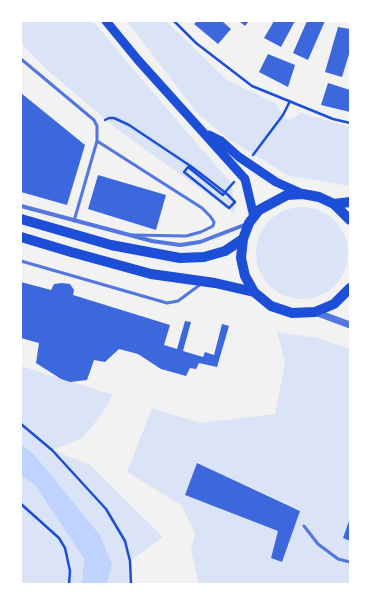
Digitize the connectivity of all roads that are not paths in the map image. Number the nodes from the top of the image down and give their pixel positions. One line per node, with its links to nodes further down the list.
1 (106, 21): 3 (main road)
2 (21, 59): 4 (lane)
3 (203, 132): 5 (main road); 10 (main road)
4 (97, 141): 12 (lane); 13 (lane)
5 (303, 194): 7 (highway); 10 (highway)
6 (350, 202): 7 (highway)
7 (334, 204): 11 (highway)
8 (21, 206): 12 (street)
9 (21, 219): 15 (highway)
10 (252, 220): 13 (street); 15 (highway)
11 (350, 220)
12 (74, 221): 13 (street)
13 (126, 235)
14 (21, 237): 17 (highway)
15 (243, 239): 19 (highway)
16 (21, 261): 17 (lane)
17 (206, 281): 19 (highway)
18 (350, 289): 20 (highway)
19 (254, 292): 20 (highway)
20 (314, 312): 21 (street)
21 (350, 325)
22 (304, 526): 23 (lane)
23 (350, 562)

